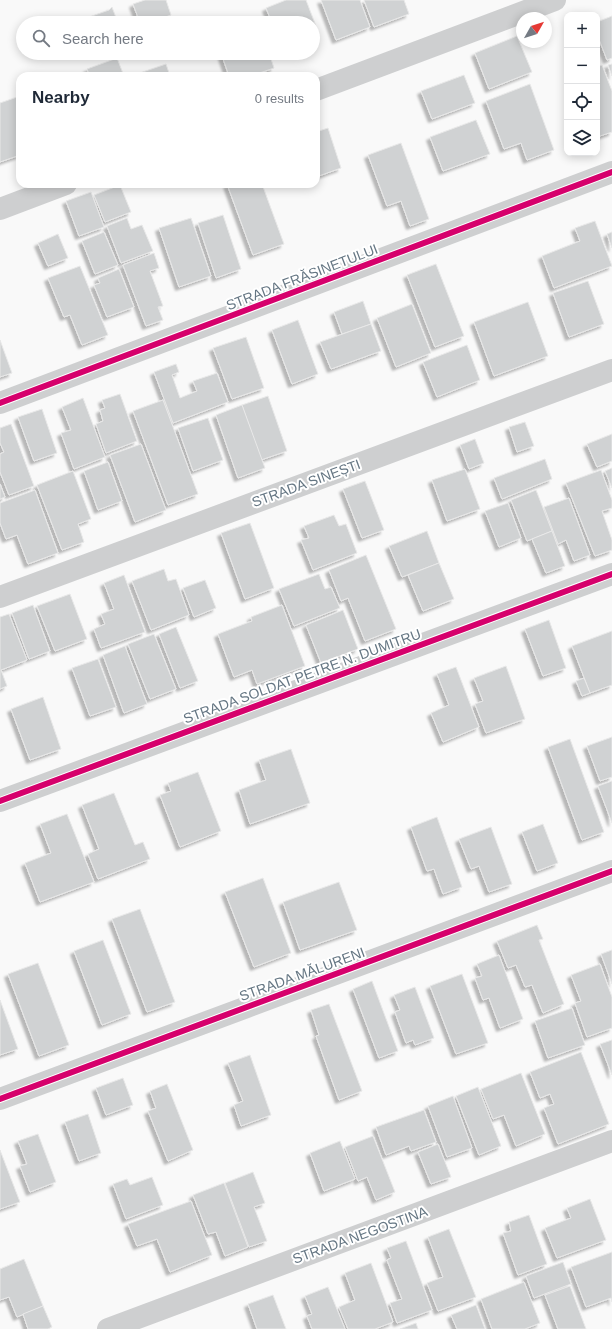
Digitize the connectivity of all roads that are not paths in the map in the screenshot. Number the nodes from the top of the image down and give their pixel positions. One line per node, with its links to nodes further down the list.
1 (555, 0): 2 (street)
2 (320, 88)
3 (612, 172): 7 (street, STRADA FRĂSINETULUI)
4 (55, 188): 5 (street)
5 (0, 209)
6 (612, 370): 9 (street, STRADA SINEȘTI)
7 (0, 404)
8 (612, 574): 10 (street, STRADA SOLDAT PETRE N. DUMITRU)
9 (0, 597)
10 (0, 801)
11 (612, 871): 12 (street, STRADA MĂLURENI)
12 (0, 1099)
13 (612, 1141): 14 (street, STRADA NEGOSTINA)
14 (108, 1329)

